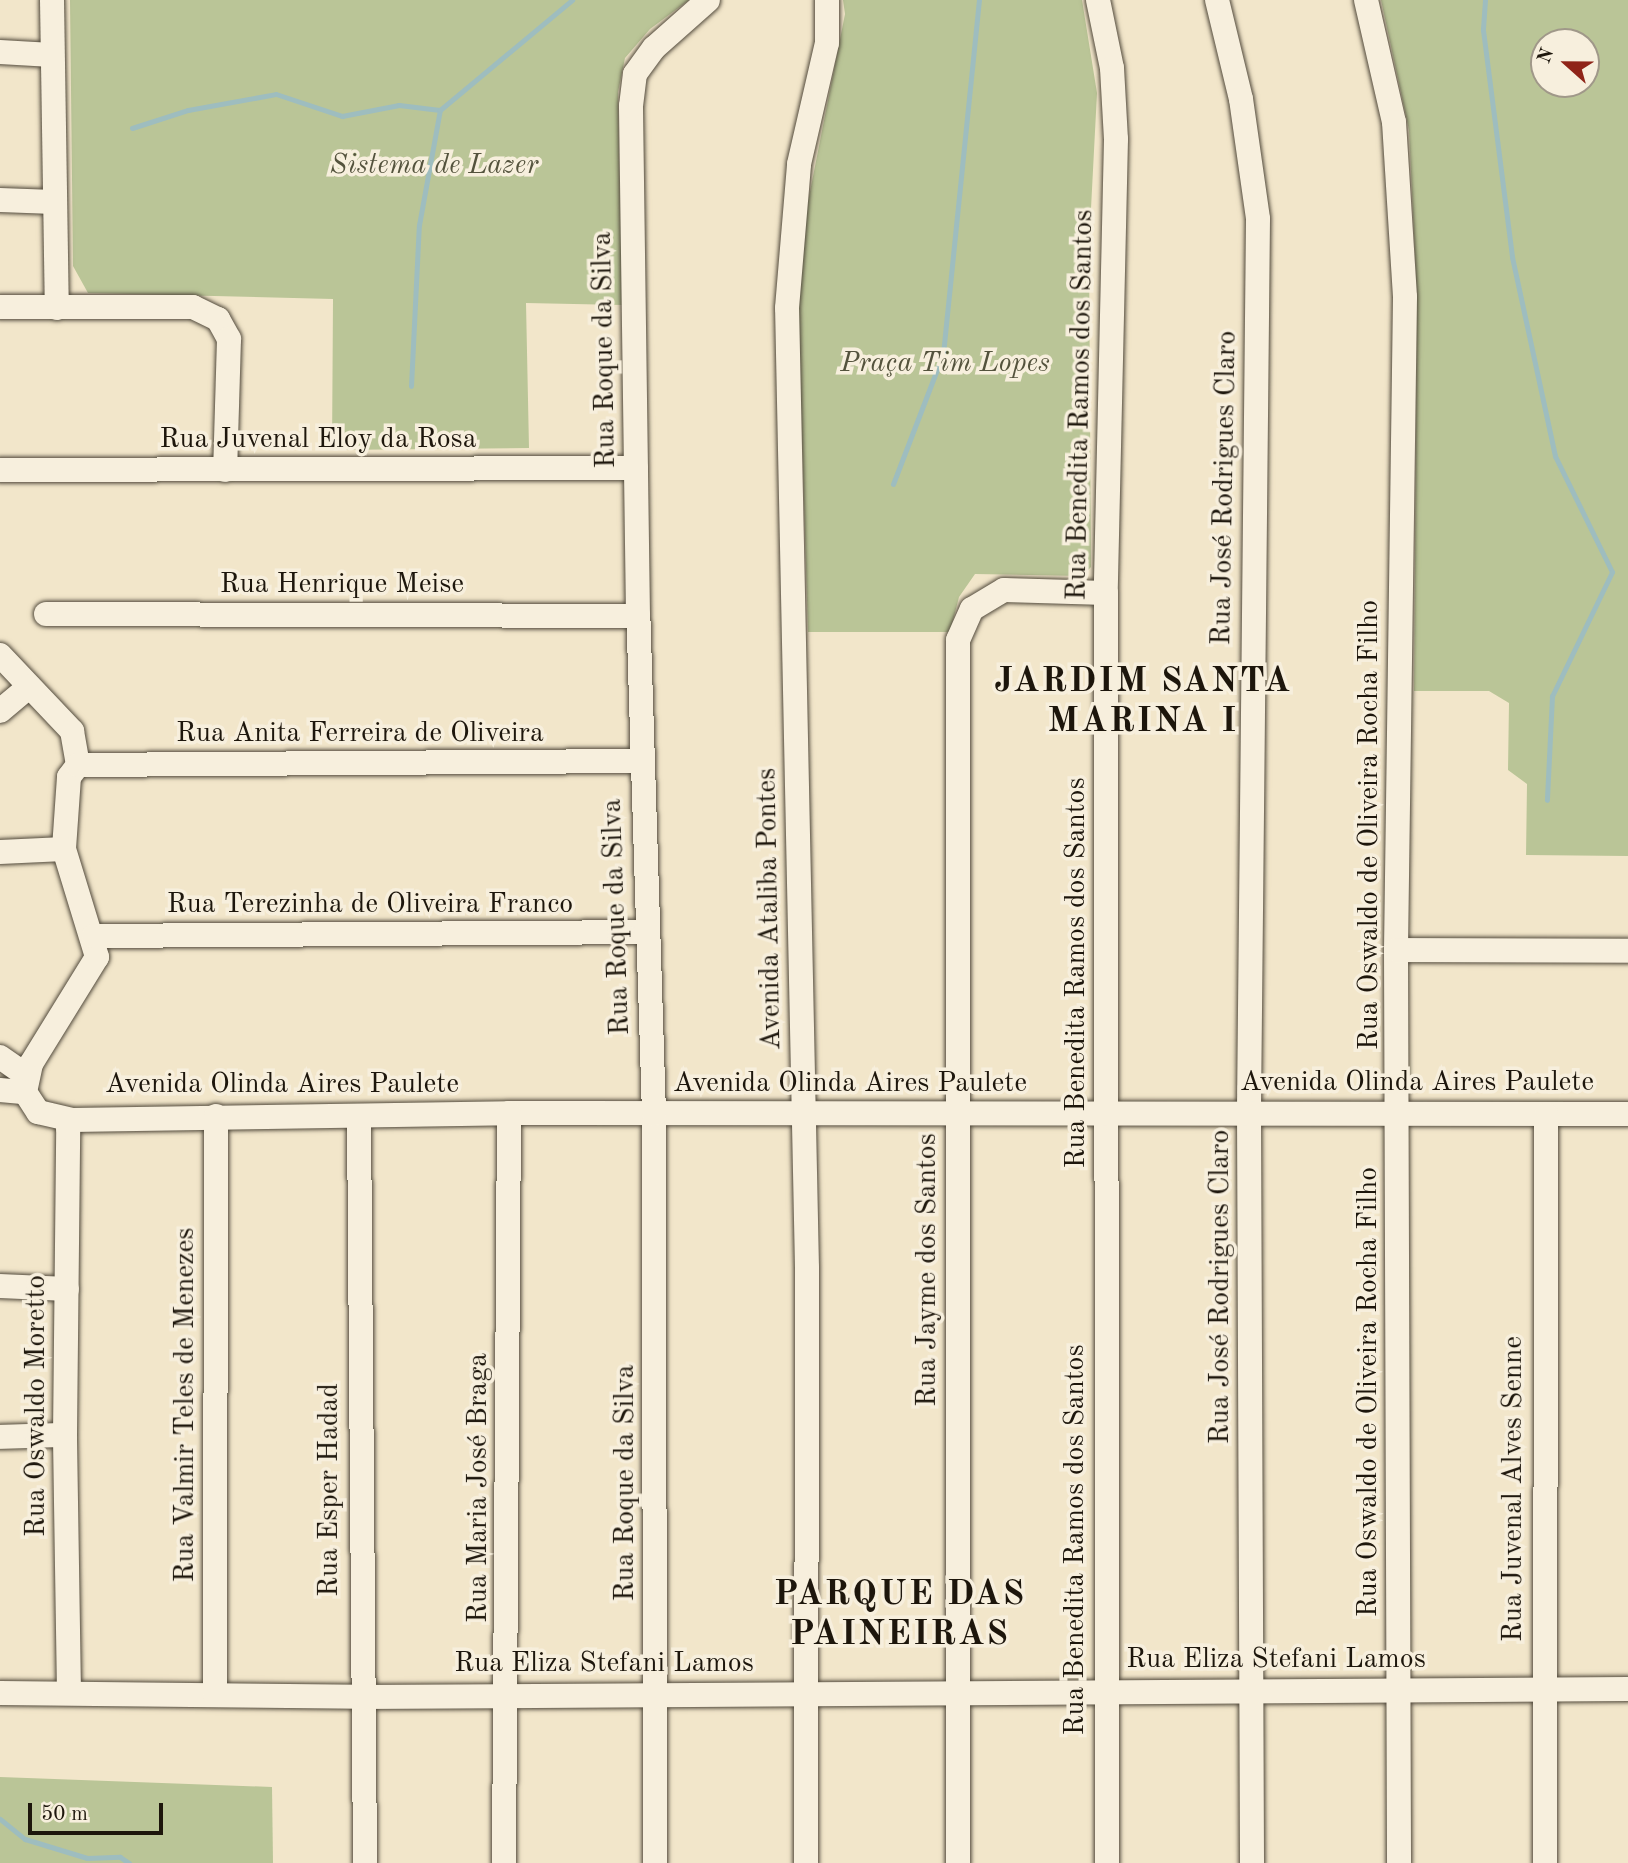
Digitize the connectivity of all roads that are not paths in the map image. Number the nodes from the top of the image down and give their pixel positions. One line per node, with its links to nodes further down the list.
1 (52, 0): 8 (street)
2 (708, 0): 13 (street, Rua Roque da Silva)
3 (827, 0): 38 (street, Avenida Ataliba Pontes)
4 (1098, 0): 16 (street, Rua Benedita Ramos dos Santos)
5 (1217, 0): 34 (street, Rua José Rodrigues Claro)
6 (1366, 0): 28 (street, Rua Oswaldo de Oliveira Rocha Filho)
7 (0, 52): 8 (street)
8 (52, 55): 10 (street)
9 (0, 200): 10 (street)
10 (54, 202): 12 (street)
11 (0, 307): 12 (street)
12 (57, 307): 15 (street)
13 (636, 468): 15 (street, Rua Juvenal Eloy da Rosa); 18 (street, Rua Roque da Silva)
14 (0, 470): 15 (street, Rua Juvenal Eloy da Rosa)
15 (225, 470)
16 (1106, 593): 35 (street, Rua Jayme dos Santos); 40 (street, Rua Benedita Ramos dos Santos)
17 (46, 614): 18 (street, Rua Henrique Meise)
18 (638, 616): 22 (street, Rua Roque da Silva)
19 (0, 655): 20 (street)
20 (29, 687): 21 (street); 23 (street)
21 (0, 711)
22 (642, 761): 23 (street, Rua Anita Ferreira de Oliveira); 26 (street, Rua Roque da Silva)
23 (78, 765): 24 (street)
24 (64, 849): 25 (street); 27 (street)
25 (0, 852)
26 (647, 932): 27 (street, Rua Terezinha de Oliveira Franco); 37 (street, Rua Roque da Silva)
27 (94, 936): 32 (street)
28 (1396, 950): 29 (street); 33 (street, Rua Oswaldo de Oliveira Rocha Filho)
29 (1628, 951)
30 (0, 1056): 32 (street)
31 (0, 1090): 32 (street)
32 (30, 1093): 44 (street, Avenida Olinda Aires Paulete); 45 (street)
33 (1400, 1110): 34 (street, Avenida Olinda Aires Paulete); 41 (street, Avenida Olinda Aires Paulete); 55 (street, Rua Oswaldo de Oliveira Rocha Filho)
34 (1249, 1111): 40 (street, Avenida Olinda Aires Paulete); 59 (street, Rua José Rodrigues Claro)
35 (958, 1112): 38 (street, Avenida Olinda Aires Paulete); 40 (street, Avenida Olinda Aires Paulete); 58 (street, Rua Jayme dos Santos)
36 (509, 1113): 37 (street, Avenida Olinda Aires Paulete); 43 (street, Avenida Olinda Aires Paulete); 53 (street, Rua Maria José Braga)
37 (654, 1114): 38 (street, Avenida Olinda Aires Paulete); 61 (street, Rua Roque da Silva)
38 (804, 1114): 54 (street, Avenida Ataliba Pontes)
39 (1628, 1114): 41 (street, Avenida Olinda Aires Paulete)
40 (1107, 1115): 50 (street, Rua Benedita Ramos dos Santos)
41 (1546, 1115): 51 (street, Rua Juvenal Alves Senne)
42 (216, 1116): 43 (street, Avenida Olinda Aires Paulete); 44 (street, Avenida Olinda Aires Paulete); 60 (street, Rua Valmir Teles de Menezes)
43 (359, 1116): 62 (street, Rua Esper Hadad)
44 (72, 1120): 45 (street, Rua Oswaldo Moretto)
45 (68, 1147): 47 (street, Rua Oswaldo Moretto)
46 (0, 1286): 47 (street)
47 (67, 1289): 48 (street, Rua Oswaldo Moretto)
48 (65, 1435): 49 (street); 57 (street, Rua Oswaldo Moretto)
49 (0, 1437)
50 (1106, 1689): 58 (street, Rua Eliza Stefani Lamos); 59 (street, Rua Eliza Stefani Lamos); 68 (street, Rua Benedita Ramos dos Santos)
51 (1544, 1689): 52 (street, Rua Eliza Stefani Lamos); 55 (street, Rua Eliza Stefani Lamos); 71 (street, Rua Juvenal Alves Senne)
52 (1628, 1689)
53 (508, 1692): 61 (street, Rua Eliza Stefani Lamos); 62 (street, Rua Eliza Stefani Lamos); 64 (street, Rua Maria José Braga)
54 (806, 1692): 58 (street, Rua Eliza Stefani Lamos); 61 (street, Rua Eliza Stefani Lamos); 66 (street, Avenida Ataliba Pontes)
55 (1399, 1692): 59 (street, Rua Eliza Stefani Lamos); 70 (street, Rua Oswaldo de Oliveira Rocha Filho)
56 (0, 1693): 57 (street, Rua Eliza Stefani Lamos)
57 (69, 1693): 60 (street, Rua Eliza Stefani Lamos)
58 (957, 1693): 67 (street, Rua Jayme dos Santos)
59 (1253, 1693): 69 (street, Rua José Rodrigues Claro)
60 (215, 1694): 62 (street, Rua Eliza Stefani Lamos)
61 (657, 1695): 65 (street, Rua Roque da Silva)
62 (360, 1697): 63 (street, Rua Esper Hadad)
63 (365, 1863)
64 (504, 1863)
65 (656, 1863)
66 (806, 1863)
67 (958, 1863)
68 (1107, 1863)
69 (1252, 1863)
70 (1399, 1863)
71 (1545, 1863)

